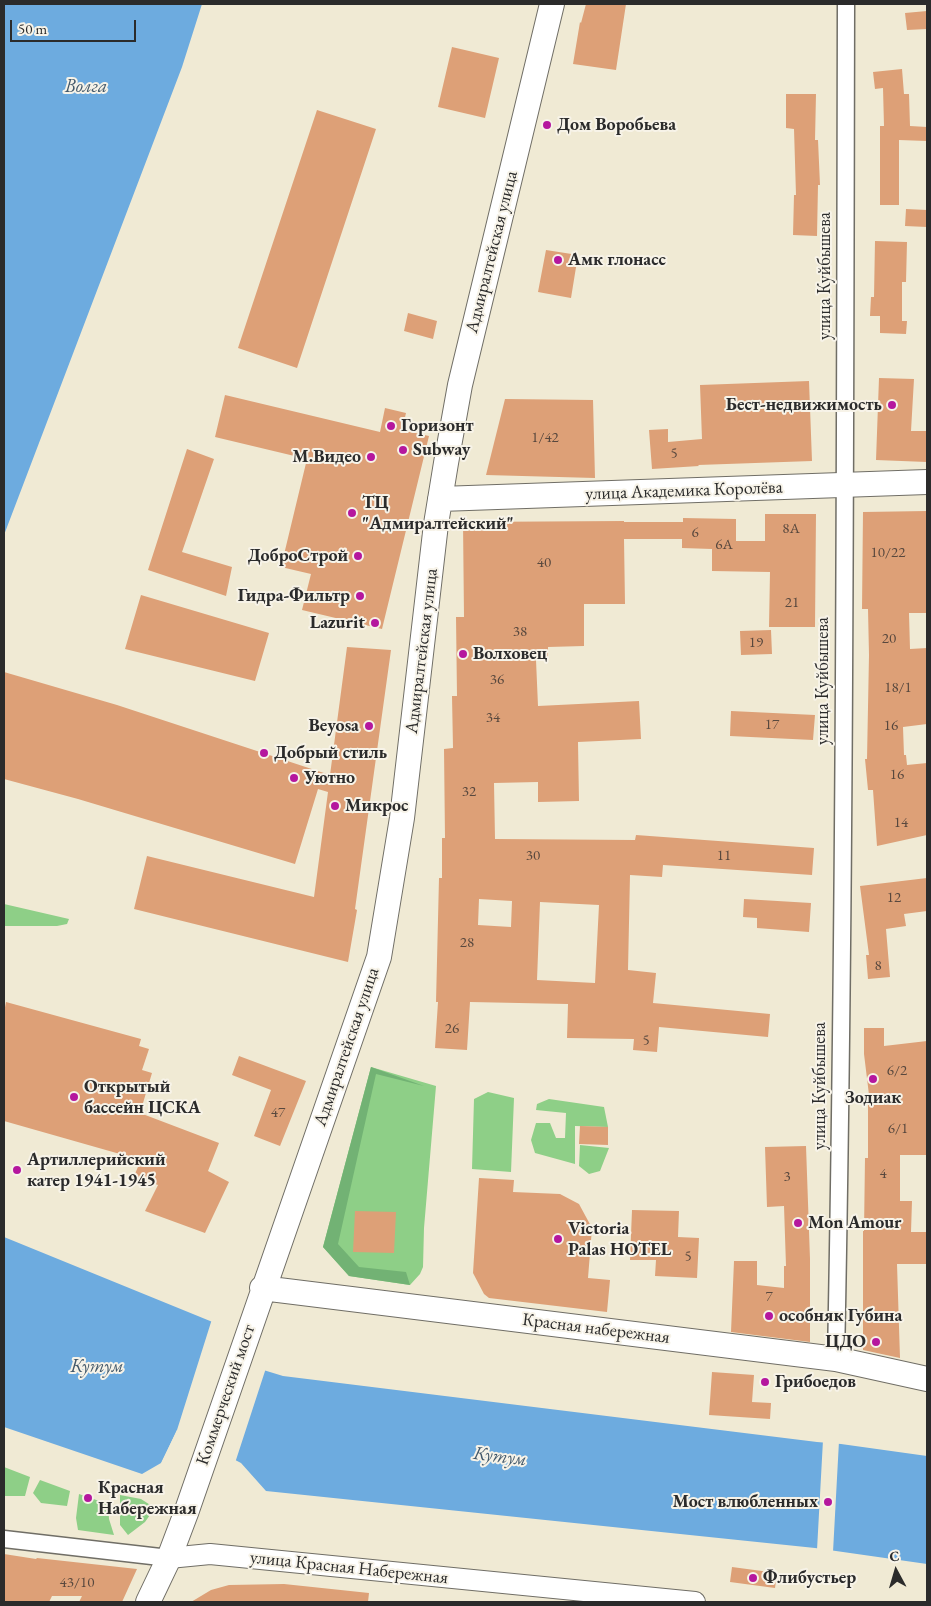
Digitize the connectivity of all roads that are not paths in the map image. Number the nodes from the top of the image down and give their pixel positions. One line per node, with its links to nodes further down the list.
1 (552, 4): 5 (main road, Адмиралтейская улица)
2 (846, 4): 4 (street, улица Куйбышева)
3 (927, 482): 4 (main road, улица Академика Королёва)
4 (845, 485): 5 (main road, улица Академика Королёва); 7 (street, улица Куйбышева)
5 (440, 499): 6 (main road, Адмиралтейская улица)
6 (262, 1288): 7 (main road, Красная набережная); 10 (main road, Коммерческий мост)
7 (836, 1359): 8 (main road, Красная набережная)
8 (927, 1379)
9 (4, 1539): 10 (street, улица Красная Набережная)
10 (169, 1558): 11 (street, улица Красная Набережная); 12 (main road)
11 (671, 1601): 13 (street, улица Красная Набережная)
12 (148, 1602)
13 (695, 1602)

